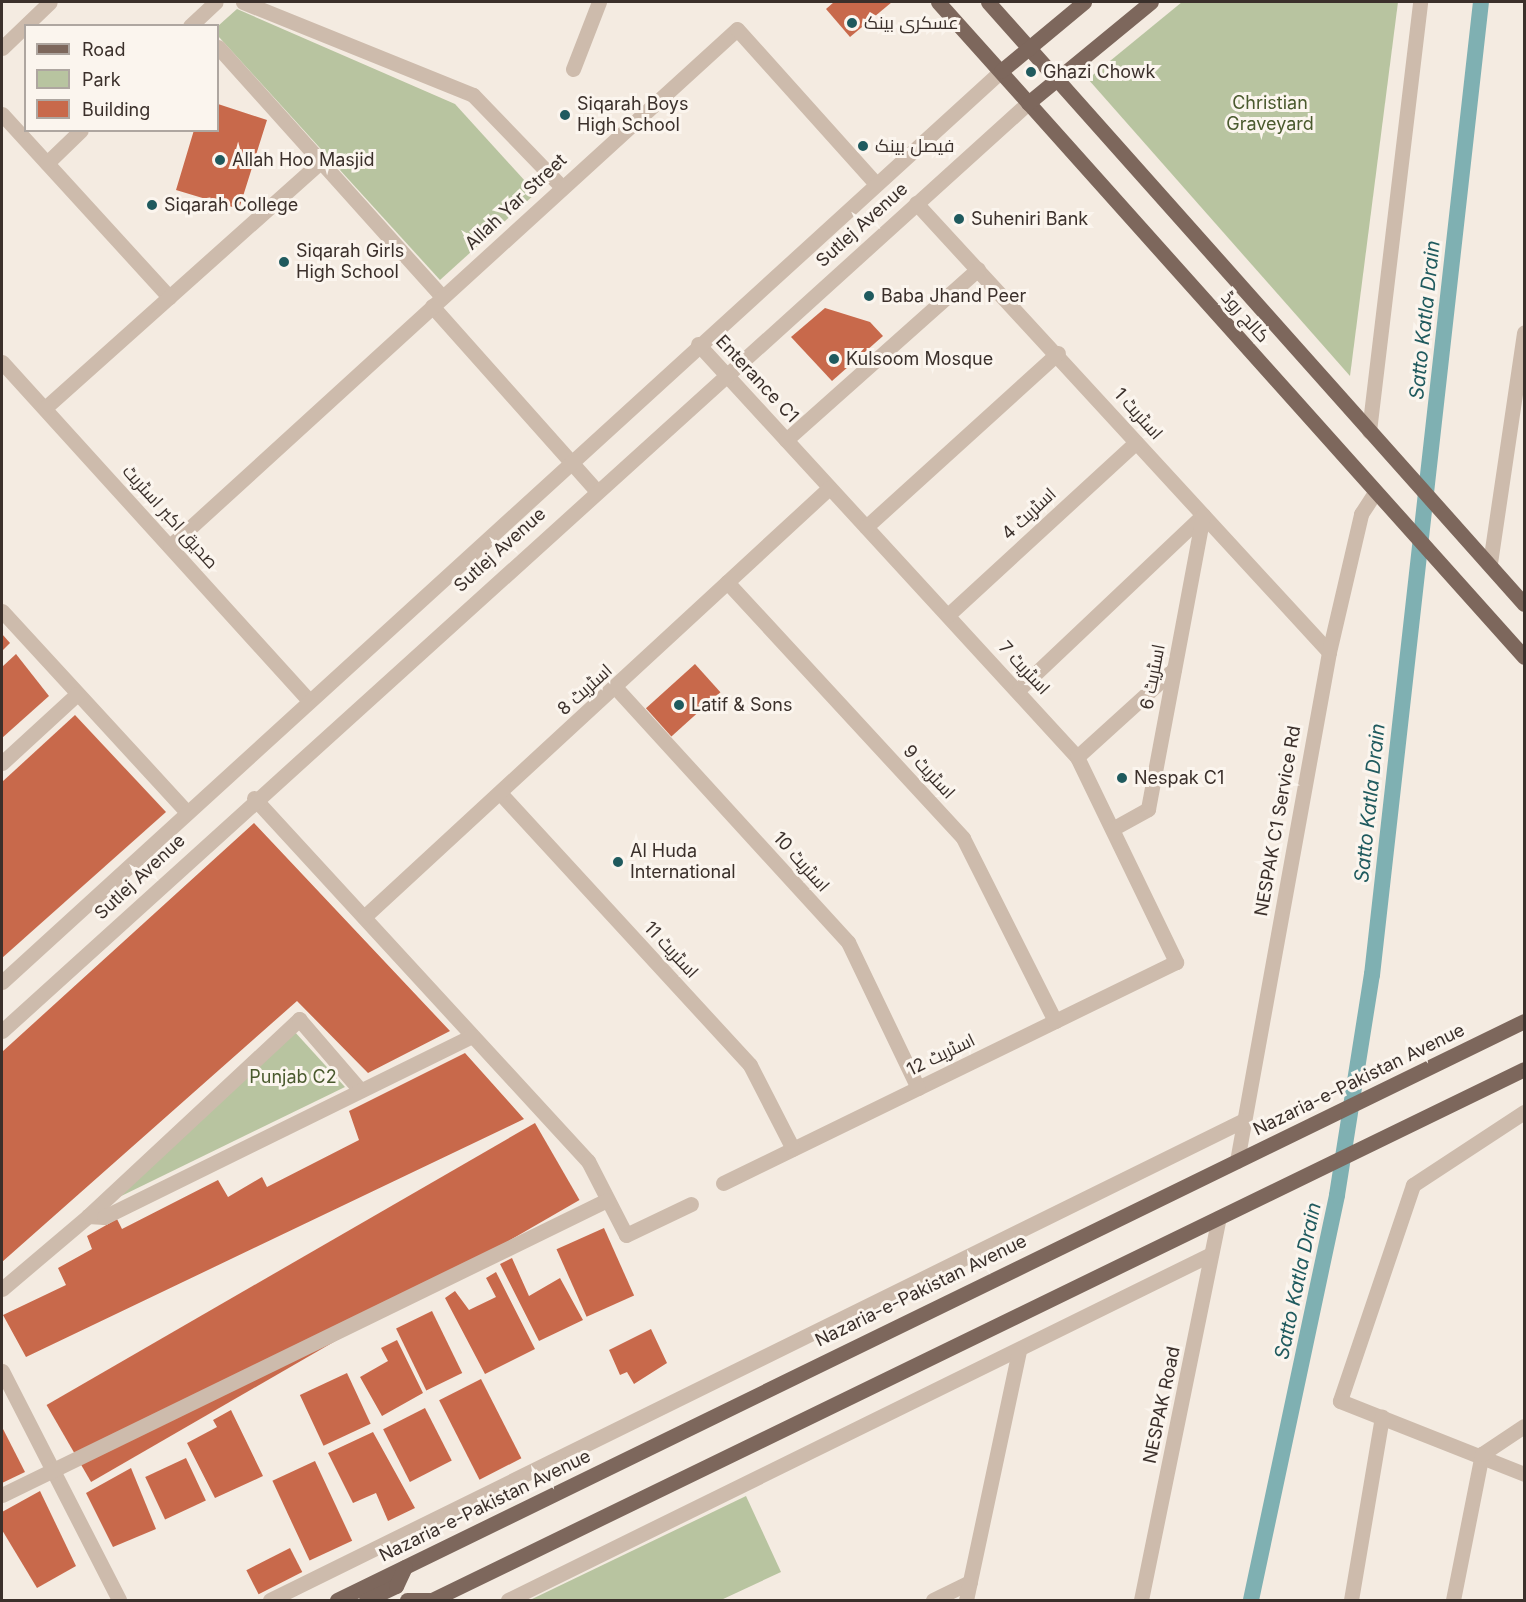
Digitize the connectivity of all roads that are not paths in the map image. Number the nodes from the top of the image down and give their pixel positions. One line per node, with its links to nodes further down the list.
1 (50, 2): 10 (street)
2 (216, 2): 11 (street)
3 (243, 2): 25 (street)
4 (599, 2): 16 (street)
5 (938, 2): 17 (main road, کالج روڈ)
6 (988, 2): 13 (main road, کالج روڈ)
7 (1084, 2): 13 (main road)
8 (1151, 2): 18 (main road)
9 (1420, 2): 36 (street)
10 (27, 24)
11 (194, 24)
12 (24, 27): 14 (street)
13 (1029, 47): 17 (main road); 18 (main road, کالج روڈ)
14 (2, 48)
15 (219, 48): 22 (street)
16 (573, 69)
17 (1001, 71): 19 (main road, کالج روڈ); 24 (street, Sutlej Avenue)
18 (1057, 78): 19 (main road); 36 (main road, کالج روڈ)
19 (1028, 102): 26 (street, Sutlej Avenue); 42 (main road, کالج روڈ)
20 (2, 114): 23 (street)
21 (79, 132): 23 (street)
22 (320, 162): 28 (street); 29 (street)
23 (47, 163): 28 (street)
24 (876, 184): 25 (street, Allah Yar Street); 31 (street, Sutlej Avenue)
25 (561, 186): 29 (street, Allah Yar Street)
26 (916, 203): 27 (street, اسٹریٹ 1); 34 (street, Sutlej Avenue)
27 (978, 270): 32 (street, اسٹریٹ 1); 37 (street)
28 (169, 297): 35 (street)
29 (437, 302): 39 (street); 45 (street, Allah Yar Street)
30 (1524, 333): 46 (street)
31 (698, 344): 34 (street, Enterance C1); 39 (street, Sutlej Avenue)
32 (1058, 353): 38 (street, اسٹریٹ 1); 44 (street)
33 (2, 362): 35 (street, صدیق اکبر اسٹریٹ)
34 (726, 373): 37 (street, Enterance C1); 41 (street, Sutlej Avenue)
35 (45, 408): 45 (street, صدیق اکبر اسٹریٹ)
36 (1369, 431): 46 (main road, کالج روڈ)
37 (786, 440): 40 (street, اسٹریٹ 7)
38 (1136, 442): 43 (street, اسٹریٹ 1); 50 (street, اسٹریٹ 4)
39 (572, 458): 41 (street); 57 (street, Sutlej Avenue)
40 (829, 488): 44 (street, اسٹریٹ 7); 47 (street, اسٹریٹ 8)
41 (596, 490): 61 (street, Sutlej Avenue)
42 (1370, 498): 51 (street, NESPAK C1 Service Rd); 52 (main road, کالج روڈ)
43 (1203, 515): 51 (street, اسٹریٹ 1); 53 (street, اسٹریٹ 6); 55 (street)
44 (866, 527): 50 (street, اسٹریٹ 7)
45 (170, 546): 57 (street, صدیق اکبر اسٹریٹ)
46 (1490, 563): 48 (main road, کالج روڈ)
47 (727, 582): 54 (street, اسٹریٹ 8); 67 (street, اسٹریٹ 9)
48 (1524, 604)
49 (2, 610): 56 (street)
50 (948, 615): 55 (street, اسٹریٹ 7)
51 (1329, 652): 75 (street, NESPAK C1 Service Rd)
52 (1524, 657)
53 (1174, 669): 58 (street); 63 (street, اسٹریٹ 6)
54 (616, 688): 60 (street, اسٹریٹ 8); 72 (street, اسٹریٹ 10)
55 (1019, 689): 58 (street, اسٹریٹ 7)
56 (77, 694): 59 (street); 62 (street)
57 (308, 700): 62 (street, Sutlej Avenue)
58 (1077, 757): 63 (street, اسٹریٹ 7)
59 (2, 763)
60 (500, 793): 64 (street, اسٹریٹ 8); 76 (street, اسٹریٹ 11)
61 (254, 798): 64 (street); 69 (street, Sutlej Avenue)
62 (187, 812): 66 (street, Sutlej Avenue)
63 (1114, 828): 65 (street, اسٹریٹ 7)
64 (364, 917): 70 (street)
65 (1176, 962): 67 (street, اسٹریٹ 12)
66 (2, 982)
67 (1055, 1021): 72 (street, اسٹریٹ 12)
68 (1524, 1022): 77 (main road, Nazaria-e-Pakistan Avenue)
69 (2, 1031)
70 (472, 1036): 73 (street); 79 (street)
71 (1524, 1069): 82 (main road)
72 (918, 1088): 76 (street, اسٹریٹ 12)
73 (360, 1090): 81 (street); 81 (street)
74 (1524, 1112): 87 (street)
75 (1244, 1120): 77 (street, NESPAK C1 Service Rd); 96 (street)
76 (793, 1149): 78 (street, اسٹریٹ 12)
77 (1237, 1161): 93 (main road, Nazaria-e-Pakistan Avenue)
78 (723, 1183)
79 (608, 1200): 80 (street); 90 (street)
80 (691, 1204)
81 (88, 1216): 84 (street)
82 (1219, 1218): 83 (street, NESPAK Road); 100 (main road)
83 (1209, 1255): 85 (street); 104 (street, NESPAK Road)
84 (2, 1289)
85 (1018, 1351): 94 (street); 101 (street)
86 (2, 1371): 90 (street)
87 (1382, 1417): 89 (street); 105 (street)
88 (1524, 1426): 89 (street)
89 (1482, 1454): 91 (street); 106 (street)
90 (54, 1470): 92 (street); 95 (street)
91 (1524, 1474)
92 (2, 1495)
93 (405, 1568): 97 (main road, Nazaria-e-Pakistan Avenue); 98 (main road)
94 (970, 1582): 102 (street); 103 (street)
95 (119, 1600)
96 (270, 1600)
97 (337, 1600)
98 (366, 1600)
99 (407, 1600): 100 (main road)
100 (433, 1600)
101 (508, 1600)
102 (933, 1600)
103 (966, 1600)
104 (1141, 1600)
105 (1351, 1600)
106 (1453, 1600)

